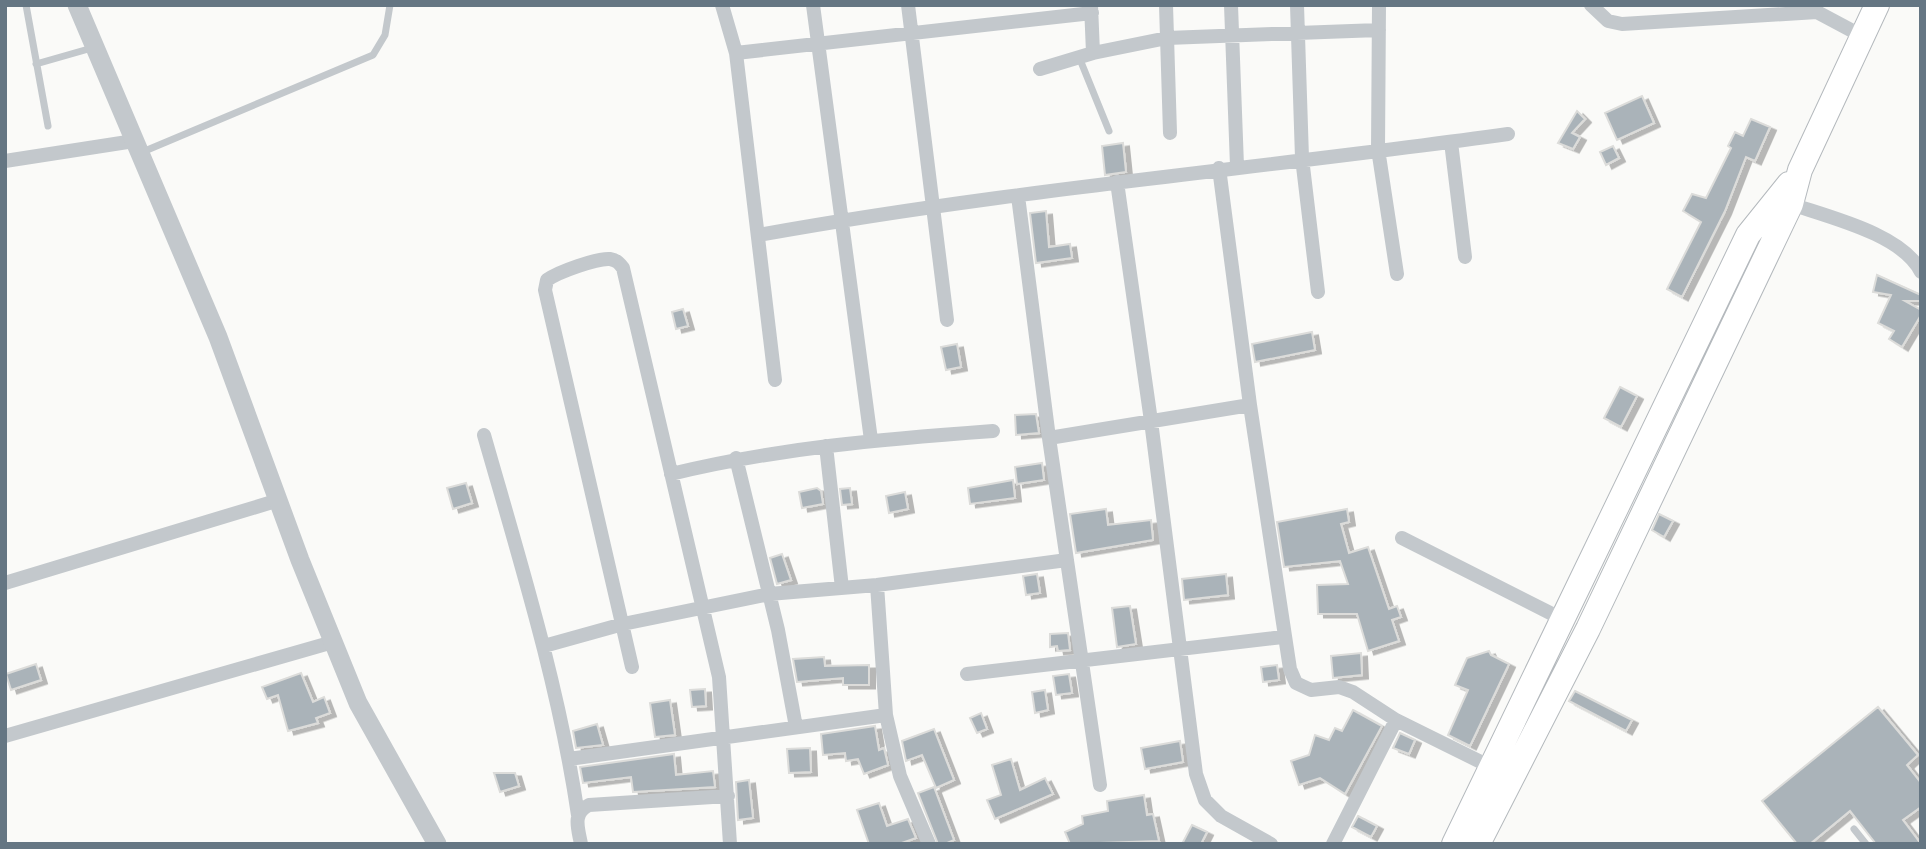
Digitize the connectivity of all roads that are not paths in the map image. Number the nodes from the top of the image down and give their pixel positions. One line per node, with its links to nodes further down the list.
1 (26, 5): 25 (lane)
2 (77, 5): 22 (street)
3 (390, 5): 32 (lane)
4 (722, 5): 23 (street)
5 (813, 5): 21 (street)
6 (908, 5): 16 (street)
7 (1166, 5): 20 (street)
8 (1231, 5): 18 (street)
9 (1297, 5): 17 (street)
10 (1379, 5): 15 (street)
11 (1591, 5): 19 (street)
12 (1877, 5): 19 (highway)
13 (1091, 9): 14 (street); 24 (street)
14 (1018, 12): 16 (street)
15 (1379, 30): 17 (street); 33 (street)
16 (912, 32): 21 (street); 41 (street)
17 (1297, 32): 18 (street); 34 (street)
18 (1231, 34): 20 (street); 36 (street)
19 (1862, 36): 40 (highway)
20 (1167, 38): 24 (street); 29 (street)
21 (817, 43): 23 (street); 42 (street)
22 (96, 47): 25 (lane); 32 (street)
23 (736, 53): 43 (street)
24 (1086, 55): 26 (street); 28 (lane)
25 (36, 64): 27 (lane)
26 (1040, 69)
27 (48, 126)
28 (1109, 131)
29 (1170, 133)
30 (1508, 134): 31 (street)
31 (1451, 142): 33 (street); 44 (street)
32 (137, 147): 35 (street); 59 (street)
33 (1378, 149): 34 (street); 46 (street)
34 (1302, 159): 36 (street); 47 (street)
35 (5, 160)
36 (1237, 166): 37 (street)
37 (1219, 168): 38 (street); 50 (street)
38 (1117, 182): 39 (street); 51 (street)
39 (1018, 196): 41 (street); 54 (street)
40 (1784, 202): 45 (street); 67 (highway); 95 (highway)
41 (933, 208): 42 (street); 48 (street)
42 (842, 220): 43 (street); 55 (street)
43 (759, 235): 49 (street)
44 (1465, 257)
45 (1921, 272)
46 (1397, 274)
47 (1318, 292)
48 (947, 320)
49 (775, 380)
50 (1250, 405): 51 (street); 69 (street)
51 (1151, 421): 54 (street); 72 (street)
52 (993, 432): 55 (street)
53 (484, 435): 71 (street)
54 (1049, 438): 61 (street)
55 (872, 440): 56 (street)
56 (825, 446): 57 (street); 64 (street)
57 (736, 458): 58 (street); 65 (street)
58 (671, 474): 66 (street); 68 (street)
59 (279, 500): 62 (street); 70 (street)
60 (1402, 538): 67 (street)
61 (1067, 560): 63 (street); 73 (street)
62 (5, 583)
63 (877, 585): 64 (street); 76 (street)
64 (842, 588): 65 (street)
65 (769, 594): 66 (street); 78 (street)
66 (703, 607): 68 (street); 80 (street)
67 (1564, 620): 82 (highway)
68 (623, 624): 71 (street); 74 (street)
69 (1283, 637): 72 (street); 77 (street)
70 (333, 642): 79 (street); 88 (street)
71 (544, 646): 81 (street)
72 (1181, 650): 73 (street); 87 (street)
73 (1083, 660): 75 (street); 83 (street)
74 (632, 667)
75 (967, 674)
76 (886, 715): 78 (street); 91 (street)
77 (1396, 720): 82 (street); 93 (street)
78 (796, 727): 80 (street)
79 (5, 736)
80 (725, 736): 81 (street); 84 (street)
81 (569, 759): 85 (street)
82 (1493, 768): 94 (highway)
83 (1100, 785)
84 (728, 796): 85 (street); 90 (street)
85 (578, 815): 89 (street)
86 (1854, 829): 96 (lane)
87 (1247, 838): 92 (street)
88 (437, 844)
89 (581, 844)
90 (730, 844)
91 (929, 844)
92 (1271, 844)
93 (1333, 844)
94 (1454, 844)
95 (1478, 844)
96 (1866, 844)

